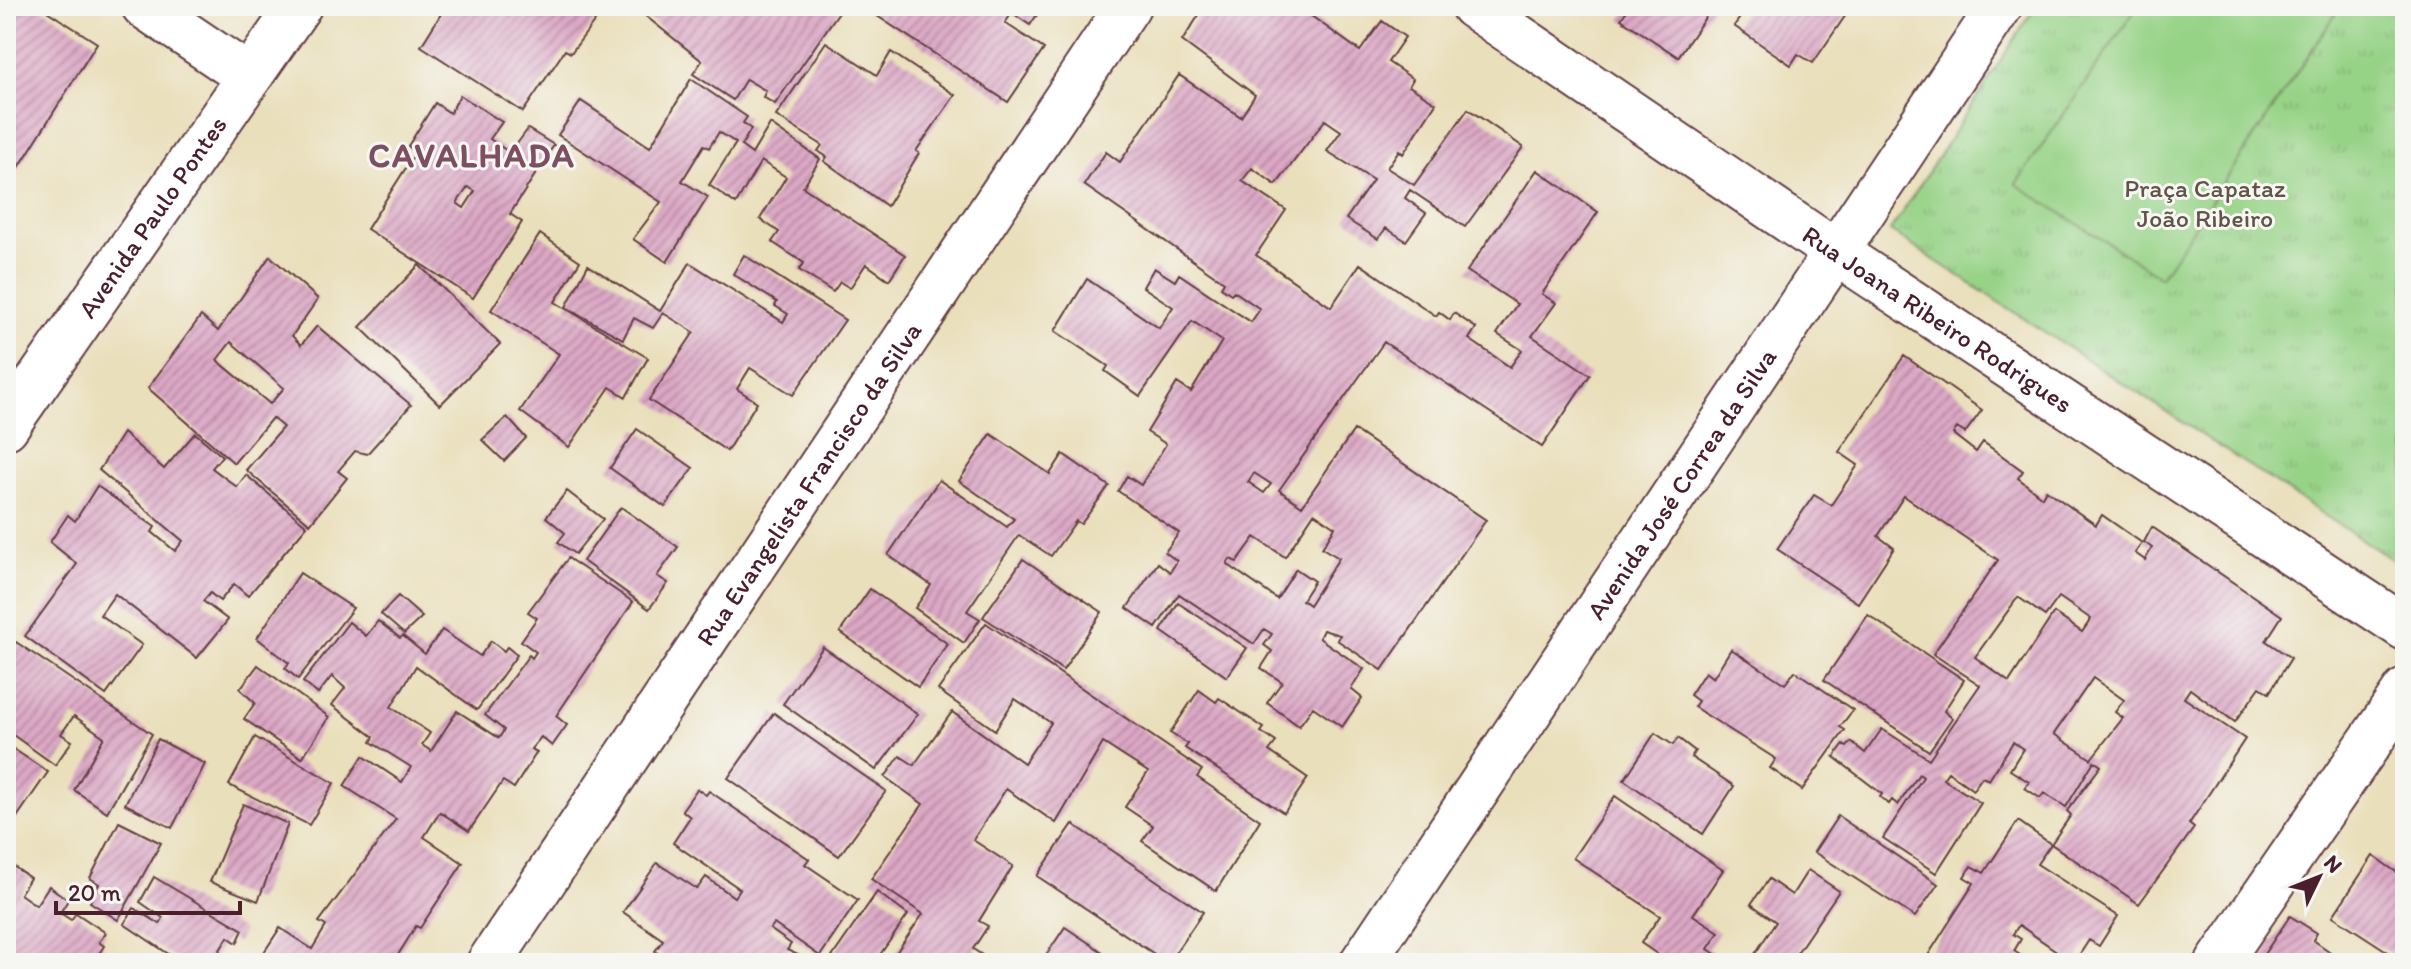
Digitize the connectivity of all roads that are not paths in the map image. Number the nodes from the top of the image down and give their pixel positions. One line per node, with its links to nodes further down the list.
1 (144, 6): 6 (street)
2 (299, 6): 6 (street, Avenida Paulo Pontes)
3 (1128, 6): 11 (street, Rua Evangelista Francisco da Silva)
4 (1473, 6): 7 (street, Rua Joana Ribeiro Rodrigues)
5 (2000, 6): 7 (street, Avenida José Correa da Silva)
6 (249, 77): 8 (street, Avenida Paulo Pontes)
7 (1837, 253): 9 (street, Rua Joana Ribeiro Rodrigues); 12 (street, Avenida José Correa da Silva)
8 (6, 427)
9 (2405, 628)
10 (2405, 691): 13 (street)
11 (489, 963)
12 (1362, 963)
13 (2218, 963)

